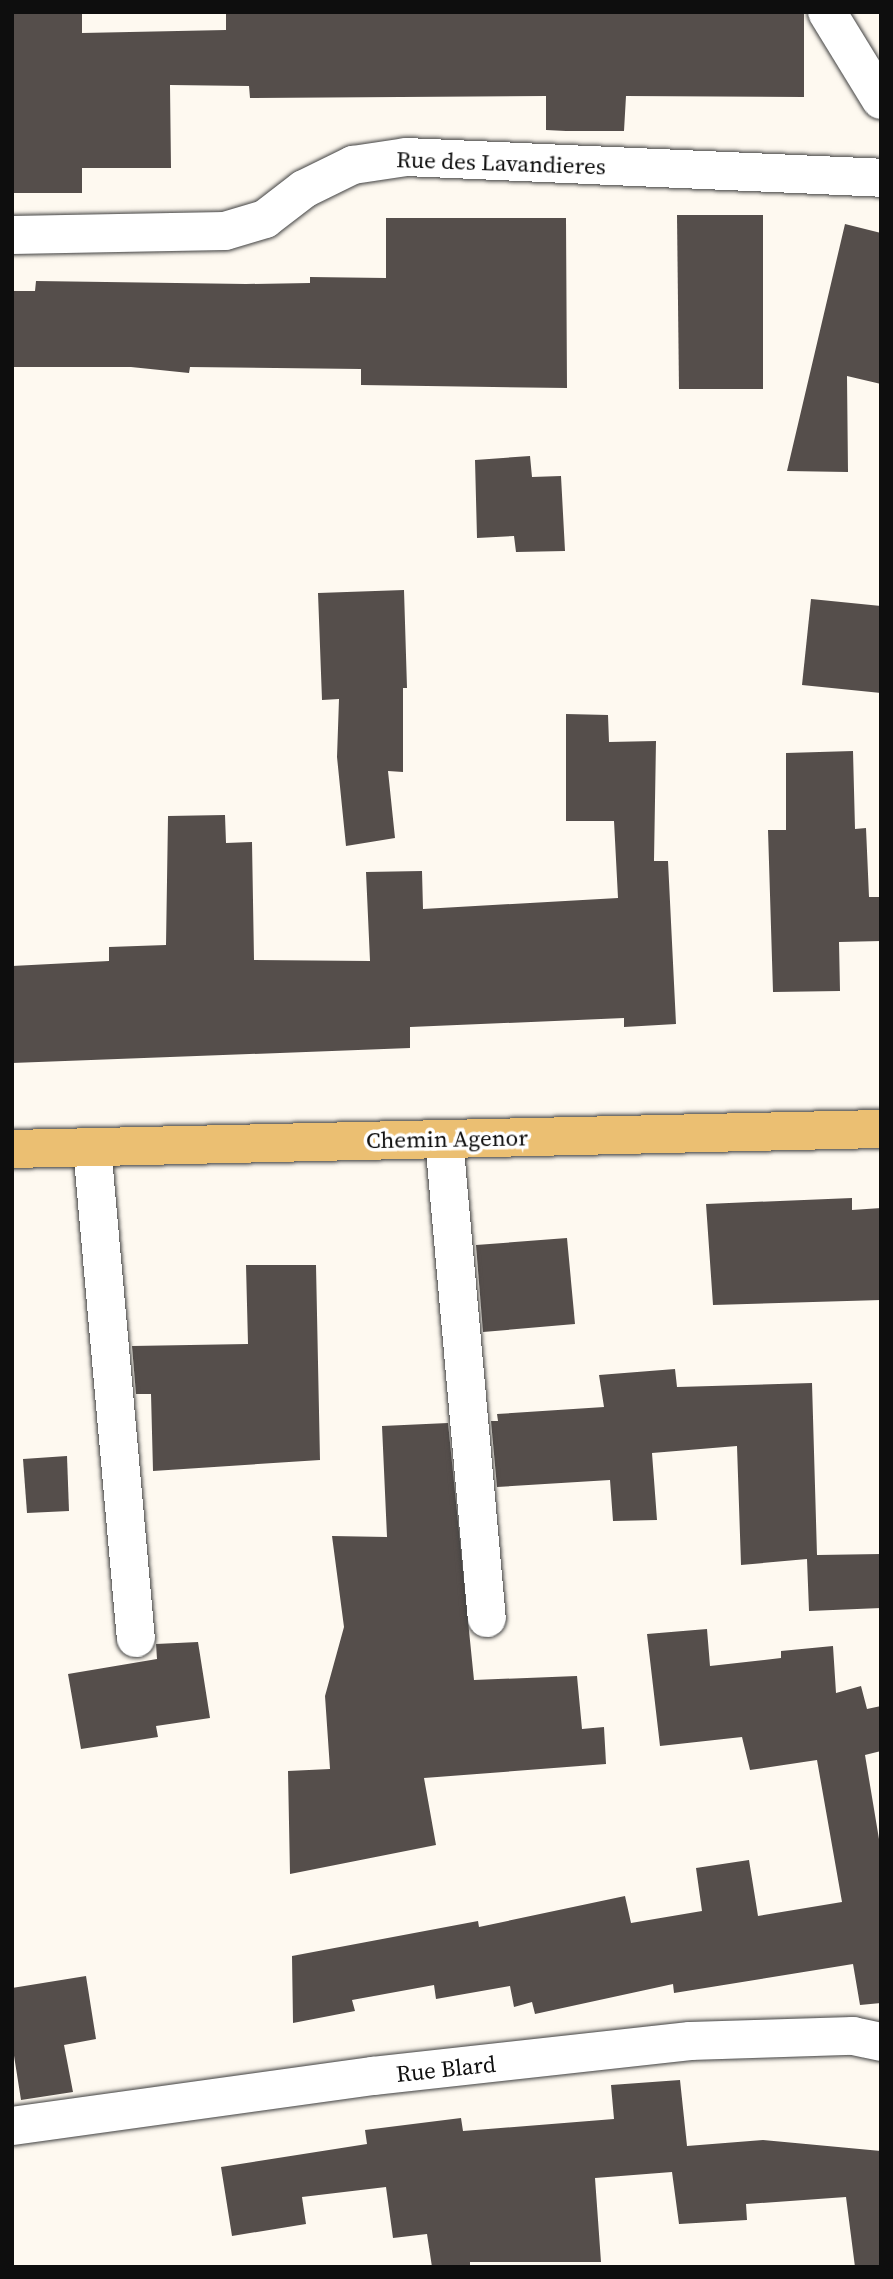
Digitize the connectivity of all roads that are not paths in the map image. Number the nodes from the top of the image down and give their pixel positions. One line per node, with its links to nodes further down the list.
1 (827, 12): 2 (street)
2 (881, 100)
3 (881, 178): 4 (street, Rue des Lavandieres)
4 (12, 235)
5 (881, 1129): 6 (main road, Chemin Agenor)
6 (444, 1139): 7 (main road, Chemin Agenor); 9 (street)
7 (92, 1147): 8 (main road, Chemin Agenor); 10 (street)
8 (12, 1149)
9 (487, 1618)
10 (136, 1639)
11 (881, 2042): 12 (street, Rue Blard)
12 (12, 2126)

